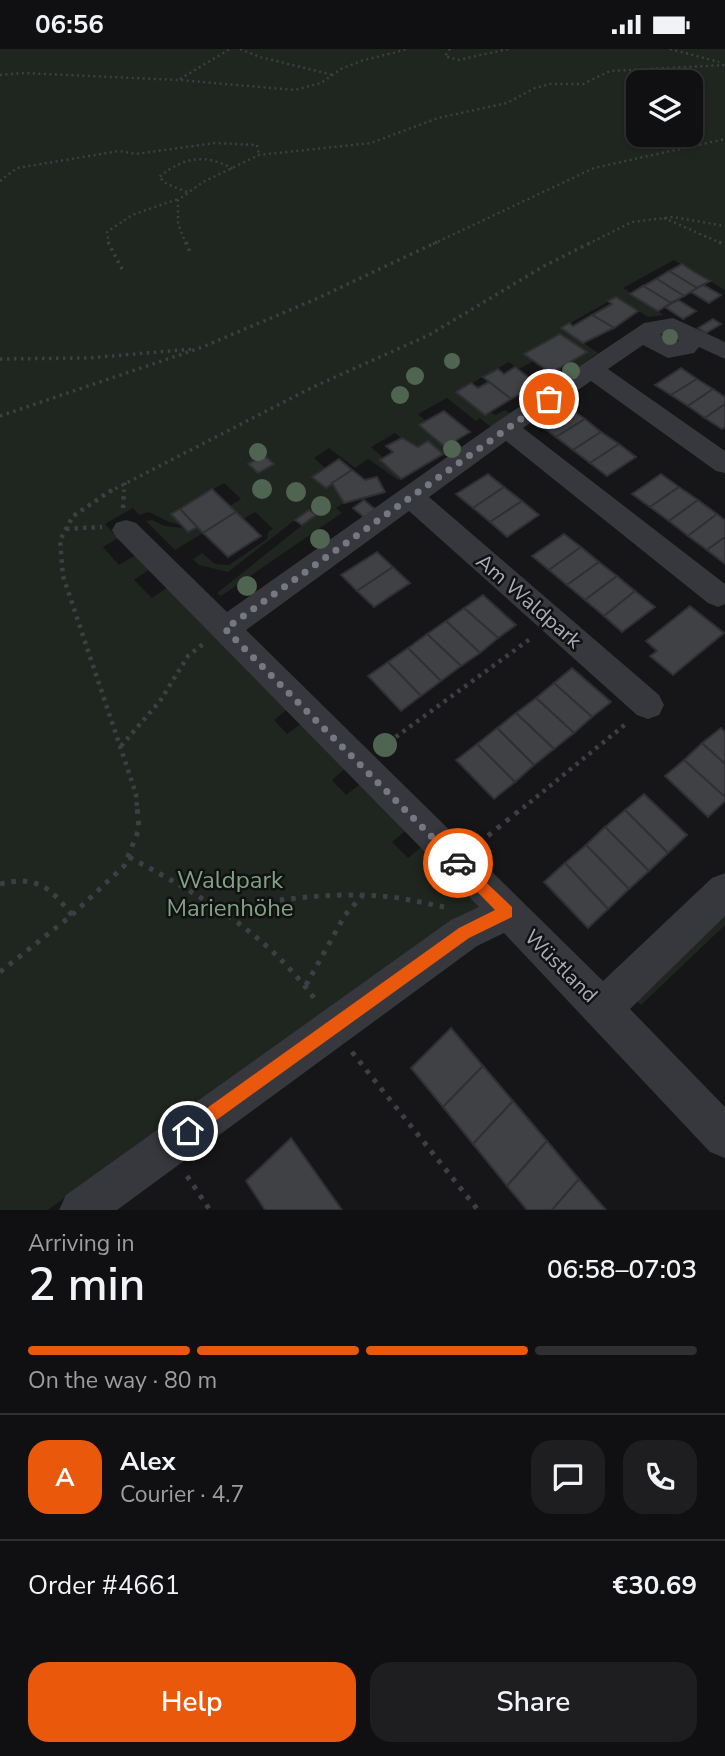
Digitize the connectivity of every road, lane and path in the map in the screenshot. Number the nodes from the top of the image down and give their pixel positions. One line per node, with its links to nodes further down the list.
1 (230, 49): 10 (path)
2 (240, 49): 9 (path)
3 (408, 49): 9 (path)
4 (450, 49): 5 (path)
5 (508, 49)
6 (670, 49): 7 (path)
7 (725, 65): 12 (path)
8 (0, 75): 10 (path)
9 (334, 75): 10 (path)
10 (179, 80)
11 (724, 140): 22 (path)
12 (259, 155): 13 (path); 14 (path)
13 (234, 169): 15 (path); 15 (path)
14 (0, 181)
15 (187, 192): 16 (path)
16 (179, 198): 20 (path); 21 (path)
17 (660, 217): 18 (path); 19 (path); 30 (path)
18 (725, 226)
19 (725, 245)
20 (191, 255)
21 (123, 271)
22 (201, 348): 24 (path); 26 (path)
23 (723, 349): 25 (street)
24 (0, 359)
25 (591, 369): 27 (street); 28 (street)
26 (0, 416)
27 (506, 428): 29 (street); 32 (street)
28 (725, 464)
29 (411, 496): 33 (street, Am Waldpark); 34 (street)
30 (65, 529): 31 (path); 36 (path)
31 (126, 530): 34 (street, Wüstland)
32 (718, 595)
33 (554, 622): 35 (street, Am Waldpark); 37 (path)
34 (225, 629): 36 (path); 37 (street, Wüstland)
35 (648, 705): 38 (path)
36 (121, 746): 45 (path)
37 (359, 764): 38 (street, Wüstland)
38 (456, 861): 44 (street, Wüstland)
39 (0, 884): 45 (path)
40 (725, 891): 48 (street)
41 (362, 896): 42 (path); 43 (path); 47 (path)
42 (454, 908)
43 (222, 909)
44 (507, 912): 48 (street, Wüstland); 50 (street)
45 (72, 915): 46 (path)
46 (0, 972)
47 (306, 985)
48 (603, 1008): 49 (street, Wüstland)
49 (725, 1137)
50 (81, 1210)

